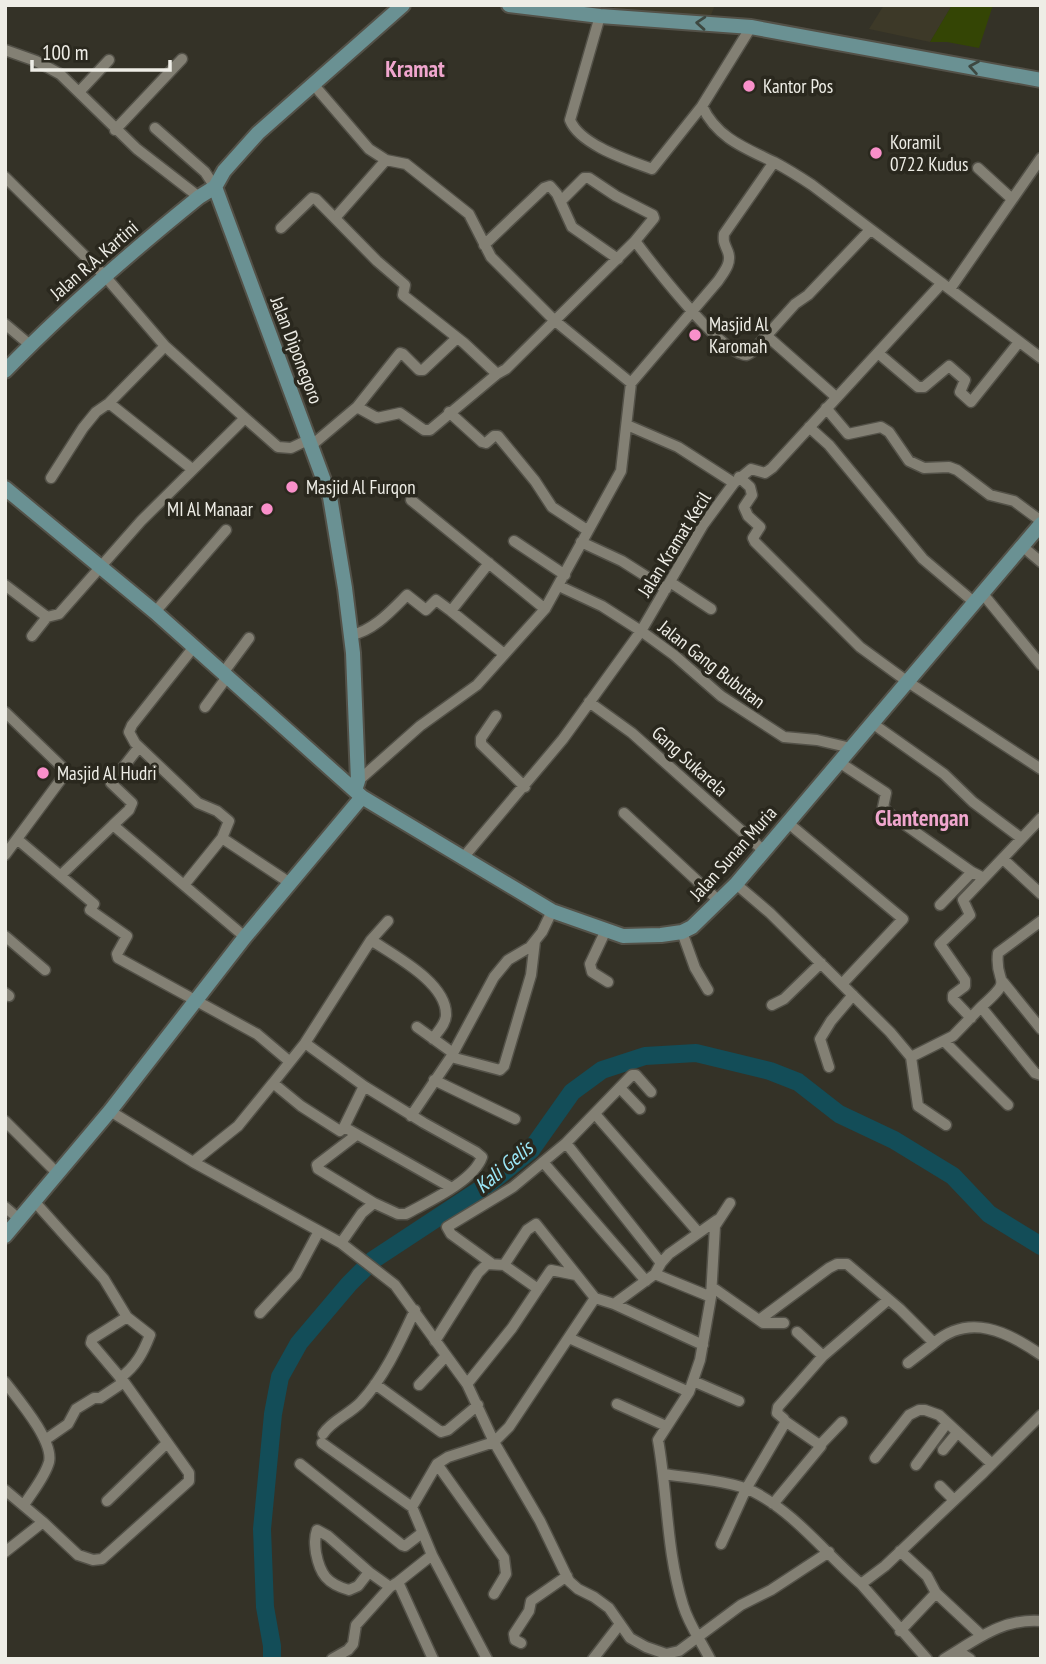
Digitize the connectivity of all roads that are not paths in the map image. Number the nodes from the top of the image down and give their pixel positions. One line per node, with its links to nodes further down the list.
1 (403, 5): 9 (main road)
2 (509, 5): 3 (main road)
3 (600, 16): 4 (main road, one-way to 3); 11 (street)
4 (751, 27): 8 (main road, one-way to 4); 11 (street)
5 (5, 50): 10 (street)
6 (183, 59): 13 (street)
7 (109, 60): 10 (street)
8 (1041, 80)
9 (313, 84): 15 (street); 19 (main road)
10 (79, 92): 13 (street)
11 (702, 106): 16 (street)
12 (155, 128): 19 (street)
13 (115, 130): 20 (street)
14 (1041, 158): 21 (street)
15 (386, 160): 23 (street); 27 (street)
16 (774, 162): 25 (street); 31 (street)
17 (978, 168): 21 (street)
18 (5, 177): 29 (street)
19 (215, 187): 20 (main road, Jalan R.A. Kartini); 52 (main road, Jalan Diponegoro)
20 (199, 197): 29 (main road, Jalan R.A. Kartini)
21 (1012, 199): 30 (street)
22 (561, 201): 26 (street); 27 (street); 28 (street)
23 (335, 218): 24 (street); 35 (street)
24 (281, 228)
25 (870, 230): 30 (street); 34 (street)
26 (635, 241): 28 (street); 31 (street)
27 (484, 245): 32 (street)
28 (618, 258): 32 (street)
29 (104, 275): 37 (main road, Jalan R.A. Kartini); 38 (street)
30 (946, 286): 36 (street); 39 (street)
31 (694, 311): 34 (street); 43 (street)
32 (554, 320): 42 (street); 43 (street)
33 (5, 324): 37 (street)
34 (767, 336): 44 (street)
35 (457, 338): 42 (street); 46 (street)
36 (1019, 342): 39 (street); 40 (street)
37 (30, 345): 41 (main road, Jalan R.A. Kartini)
38 (165, 346): 45 (street); 49 (street)
39 (878, 353): 44 (street)
40 (1041, 358)
41 (5, 371)
42 (497, 374): 48 (street)
43 (631, 383): 50 (street)
44 (836, 397): 47 (street)
45 (109, 403): 53 (street); 54 (street)
46 (356, 407): 48 (street); 52 (street)
47 (826, 408): 51 (street); 58 (street)
48 (449, 412): 60 (street)
49 (245, 418): 52 (street); 53 (street)
50 (627, 425): 55 (street); 60 (street)
51 (809, 427): 55 (street); 71 (street)
52 (311, 442): 78 (main road, Jalan Diponegoro)
53 (192, 469): 66 (street)
54 (51, 478)
55 (737, 480): 69 (street, Jalan Kramat Kecil); 85 (street)
56 (5, 488): 66 (main road)
57 (411, 500): 65 (street)
58 (1041, 523): 63 (main road, Jalan Sunan Muria)
59 (226, 530): 75 (street)
60 (587, 530): 62 (street)
61 (514, 541): 67 (street)
62 (581, 542): 67 (street); 69 (street)
63 (1022, 546): 64 (street); 71 (main road, Jalan Sunan Muria)
64 (1041, 562)
65 (489, 563): 72 (street); 74 (street)
66 (100, 566): 75 (main road); 76 (street)
67 (565, 575): 70 (street)
68 (5, 585): 76 (street)
69 (668, 585): 73 (street); 77 (street, Jalan Kramat Kecil)
70 (559, 586): 72 (street); 77 (street, Jalan Gang Bubutan)
71 (979, 598): 83 (street); 85 (main road, Jalan Sunan Muria)
72 (545, 608): 82 (street)
73 (711, 609)
74 (451, 611): 78 (street); 82 (street)
75 (155, 612): 81 (main road)
76 (47, 617): 79 (street)
77 (641, 631): 86 (street, Jalan Kramat Kecil); 92 (street, Jalan Gang Bubutan)
78 (351, 635): 96 (main road, Jalan Diponegoro)
79 (32, 636)
80 (249, 638): 84 (street)
81 (193, 648): 84 (main road); 91 (street)
82 (504, 654): 96 (street)
83 (1041, 666)
84 (225, 675): 87 (street); 96 (main road)
85 (908, 682): 90 (main road, Jalan Sunan Muria); 94 (street)
86 (589, 702): 95 (street, Jalan Kramat Kecil); 104 (street, Gang Sukarela)
87 (205, 707)
88 (5, 712): 103 (street)
89 (496, 716): 95 (street)
90 (872, 723): 92 (main road, Jalan Sunan Muria); 102 (street)
91 (139, 747): 100 (street); 101 (street)
92 (850, 748): 93 (main road, Jalan Sunan Muria)
93 (839, 762): 99 (main road, Jalan Sunan Muria); 108 (street)
94 (1041, 769)
95 (525, 787): 106 (street, Jalan Kramat Kecil)
96 (358, 789): 106 (main road); 111 (main road)
97 (624, 813): 115 (street)
98 (1041, 818): 102 (street)
99 (787, 822): 104 (main road, Jalan Sunan Muria); 130 (street)
100 (113, 825): 109 (street); 113 (street)
101 (222, 838): 111 (street); 113 (street)
102 (1021, 838): 107 (street)
103 (17, 839): 105 (street); 109 (street)
104 (764, 850): 112 (main road, Jalan Sunan Muria)
105 (5, 855)
106 (462, 859): 117 (main road)
107 (1003, 859): 110 (street); 114 (street)
108 (972, 872): 110 (street); 116 (street)
109 (61, 875): 133 (street)
110 (984, 878): 136 (street)
111 (290, 883): 123 (main road)
112 (736, 884): 115 (main road, Jalan Sunan Muria); 126 (street)
113 (184, 885): 123 (street)
114 (1041, 894)
115 (719, 901): 121 (main road, Jalan Sunan Muria)
116 (940, 905)
117 (552, 912): 120 (main road); 125 (street)
118 (388, 921): 124 (street)
119 (1041, 922): 129 (street)
120 (606, 930): 121 (main road); 128 (street)
121 (682, 932): 131 (street)
122 (5, 936): 127 (street)
123 (245, 936): 133 (main road)
124 (371, 940): 139 (street); 141 (street)
125 (534, 941): 142 (street); 142 (street)
126 (821, 963): 130 (street); 134 (street)
127 (45, 970)
128 (608, 982)
129 (1003, 982): 135 (street); 138 (street)
130 (842, 984): 132 (street)
131 (708, 990)
132 (853, 995): 143 (street); 145 (street)
133 (196, 1002): 144 (street); 154 (main road)
134 (772, 1005)
135 (981, 1007): 136 (street); 146 (street)
136 (971, 1018): 140 (street)
137 (417, 1027): 139 (street)
138 (1041, 1028)
139 (433, 1039): 142 (street)
140 (944, 1041): 143 (street); 152 (street)
141 (305, 1043): 144 (street); 149 (street)
142 (452, 1055): 147 (street)
143 (911, 1057): 159 (street)
144 (289, 1061): 148 (street)
145 (829, 1068)
146 (1041, 1075)
147 (434, 1080): 156 (street); 157 (street)
148 (273, 1083): 160 (street); 163 (street)
149 (364, 1086): 156 (street); 160 (street)
150 (620, 1088): 151 (street); 153 (street); 155 (street)
151 (651, 1092)
152 (1008, 1105)
153 (640, 1109)
154 (110, 1111): 163 (street); 165 (main road)
155 (595, 1114): 162 (street); 174 (street)
156 (411, 1116): 166 (street)
157 (515, 1119)
158 (5, 1121): 165 (street)
159 (946, 1125)
160 (344, 1128): 161 (street)
161 (355, 1136): 166 (street); 168 (street)
162 (566, 1143): 164 (street); 177 (street)
163 (193, 1162): 173 (street)
164 (542, 1162): 178 (street); 182 (street)
165 (58, 1174): 167 (main road)
166 (452, 1188): 168 (street)
167 (34, 1201): 171 (main road); 190 (street)
168 (374, 1203): 176 (street)
169 (730, 1203): 172 (street)
170 (5, 1207): 171 (street)
171 (19, 1219): 175 (main road)
172 (718, 1220): 174 (street); 184 (street)
173 (319, 1231): 176 (street); 189 (street)
174 (698, 1232): 177 (street)
175 (5, 1236)
176 (341, 1243): 188 (street)
177 (661, 1262): 180 (street)
178 (491, 1263): 179 (street); 195 (street)
179 (504, 1265): 181 (street); 183 (street)
180 (655, 1274): 182 (street); 184 (street)
181 (576, 1275): 183 (street); 185 (street)
182 (646, 1281): 187 (street)
183 (538, 1289): 206 (street)
184 (712, 1292): 191 (street); 197 (street)
185 (595, 1298): 187 (street); 194 (street)
186 (888, 1300): 191 (street); 196 (street); 200 (street)
187 (614, 1304): 197 (street)
188 (415, 1310): 195 (street); 205 (street)
189 (260, 1313)
190 (127, 1317): 202 (street); 202 (street)
191 (759, 1320): 192 (street)
192 (785, 1323)
193 (797, 1332): 200 (street)
194 (569, 1338): 208 (street); 219 (street)
195 (435, 1341): 199 (street)
196 (934, 1343): 198 (street); 201 (street)
197 (702, 1345): 203 (street)
198 (1041, 1355)
199 (446, 1356): 206 (street); 207 (street)
200 (823, 1356): 213 (street)
201 (908, 1363)
202 (122, 1380): 218 (street); 220 (street)
203 (692, 1381): 208 (street); 209 (street)
204 (5, 1382): 218 (street)
205 (375, 1384): 211 (street); 236 (street)
206 (467, 1384): 211 (street)
207 (419, 1385)
208 (689, 1392): 216 (street)
209 (739, 1401)
210 (617, 1404): 216 (street)
211 (478, 1405): 219 (street)
212 (1041, 1415): 226 (street)
213 (785, 1421): 221 (street); 230 (street)
214 (842, 1422): 221 (street)
215 (947, 1423): 217 (street); 223 (street); 227 (street)
216 (666, 1426): 228 (street)
217 (957, 1433): 222 (street); 226 (street)
218 (45, 1440): 235 (street)
219 (494, 1441): 225 (street); 245 (street)
220 (167, 1443): 233 (street); 237 (street)
221 (820, 1445): 234 (street)
222 (943, 1450)
223 (875, 1458)
224 (300, 1464): 238 (street)
225 (437, 1464): 236 (street); 249 (street)
226 (992, 1464): 232 (street)
227 (916, 1465)
228 (664, 1474): 230 (street); 254 (street)
229 (940, 1486): 232 (street)
230 (746, 1489): 234 (street); 239 (street)
231 (5, 1490): 235 (street)
232 (954, 1500): 240 (street)
233 (107, 1501)
234 (773, 1504): 242 (street)
235 (24, 1505): 237 (street)
236 (412, 1507): 238 (street)
237 (43, 1522): 241 (street)
238 (422, 1533): 243 (street)
239 (721, 1544)
240 (900, 1551): 247 (street); 248 (street)
241 (5, 1552)
242 (829, 1552): 247 (street); 254 (street)
243 (432, 1555): 246 (street); 259 (street)
244 (369, 1572): 244 (street); 246 (street)
245 (567, 1576): 251 (street); 255 (street)
246 (394, 1584): 257 (street); 258 (street)
247 (861, 1584): 252 (street)
248 (936, 1593): 252 (street); 253 (street)
249 (494, 1594)
250 (1041, 1621): 253 (street)
251 (620, 1624): 254 (street); 260 (street)
252 (900, 1630): 262 (street)
253 (981, 1635): 256 (street)
254 (697, 1637): 261 (street)
255 (521, 1643)
256 (958, 1651): 263 (street); 264 (street)
257 (332, 1659)
258 (433, 1659)
259 (487, 1659)
260 (593, 1659)
261 (710, 1659)
262 (927, 1659)
263 (944, 1659)
264 (970, 1659)

